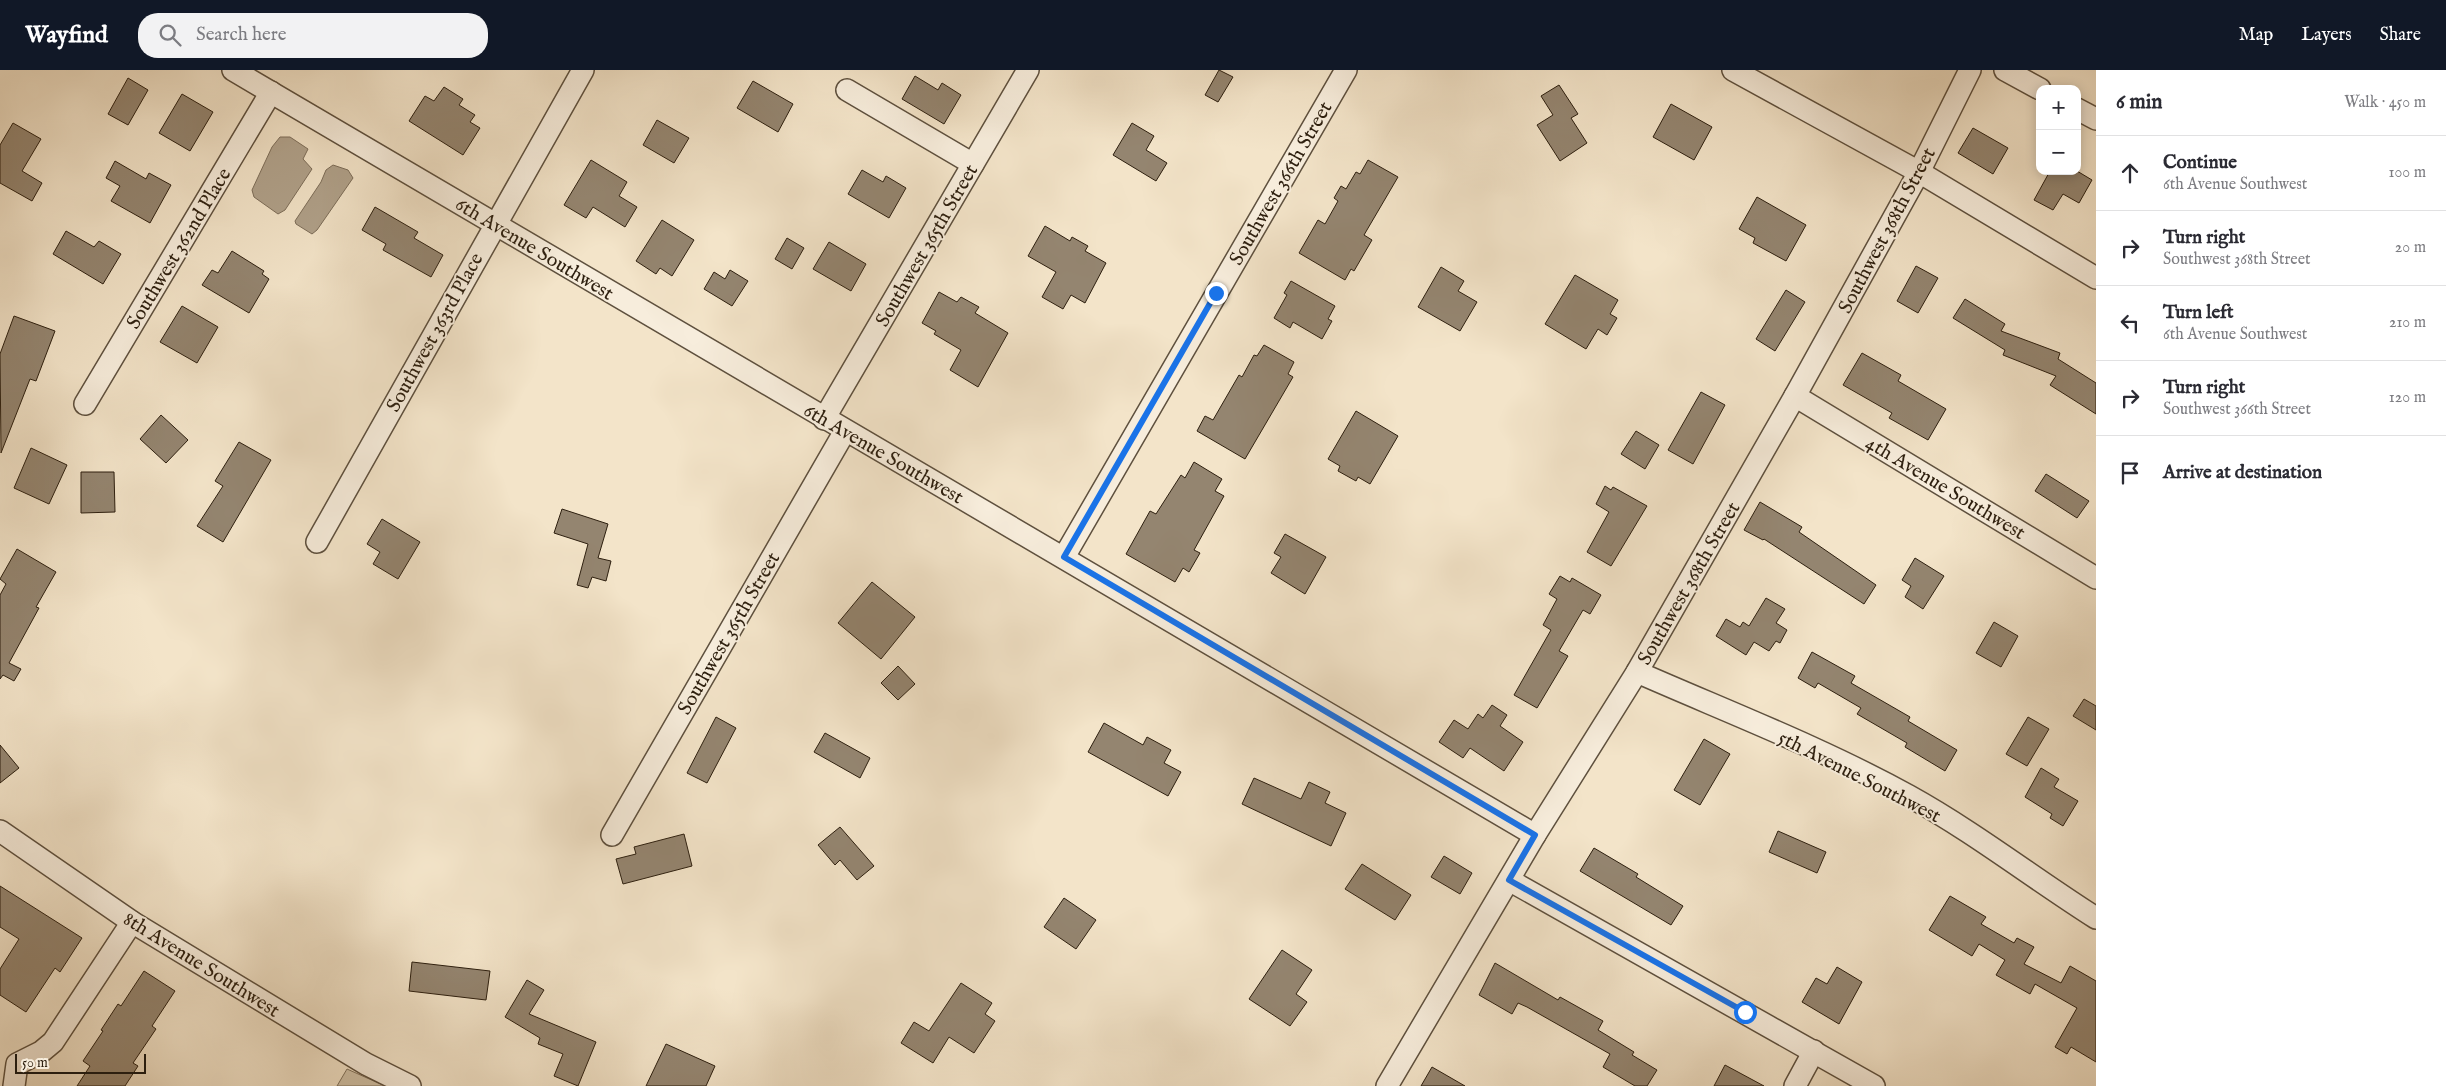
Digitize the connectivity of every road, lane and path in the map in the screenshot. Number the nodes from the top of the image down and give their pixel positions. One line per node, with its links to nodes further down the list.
1 (233, 70): 10 (street, 6th Avenue Southwest)
2 (583, 70): 15 (street, Southwest 363rd Place)
3 (1028, 70): 13 (street, Southwest 365th Street)
4 (1346, 70): 22 (street, Southwest 366th Street)
5 (1734, 70): 14 (street)
6 (1970, 70): 14 (street, Southwest 368th Street)
7 (2006, 70): 8 (street)
8 (2036, 87)
9 (847, 90): 13 (street)
10 (271, 92): 15 (street, 6th Avenue Southwest); 18 (street, Southwest 362nd Place)
11 (2081, 111): 12 (street)
12 (2096, 119)
13 (973, 164): 19 (street, Southwest 365th Street)
14 (1919, 172): 16 (street); 17 (street, Southwest 368th Street)
15 (494, 225): 19 (street, 6th Avenue Southwest); 21 (street, Southwest 363rd Place)
16 (2096, 278)
17 (1795, 396): 23 (street, 4th Avenue Southwest); 24 (street, Southwest 368th Street)
18 (85, 404)
19 (824, 419): 20 (street, 6th Avenue Southwest)
20 (845, 431): 22 (street, 6th Avenue Southwest); 27 (street, Southwest 365th Street)
21 (317, 542)
22 (1064, 557): 26 (street, 6th Avenue Southwest)
23 (2096, 578)
24 (1637, 672): 26 (street, Southwest 368th Street); 29 (street, 5th Avenue Southwest)
25 (0, 832): 30 (street, 8th Avenue Southwest)
26 (1535, 835): 28 (street, Southwest 368th Street)
27 (612, 836)
28 (1509, 880): 31 (street); 34 (street, Southwest 368th Street)
29 (2096, 918)
30 (132, 922): 32 (street); 33 (street, 8th Avenue Southwest)
31 (1814, 1051): 35 (street); 36 (street)
32 (14, 1086)
33 (410, 1086)
34 (1387, 1086)
35 (1795, 1086)
36 (1874, 1086)

